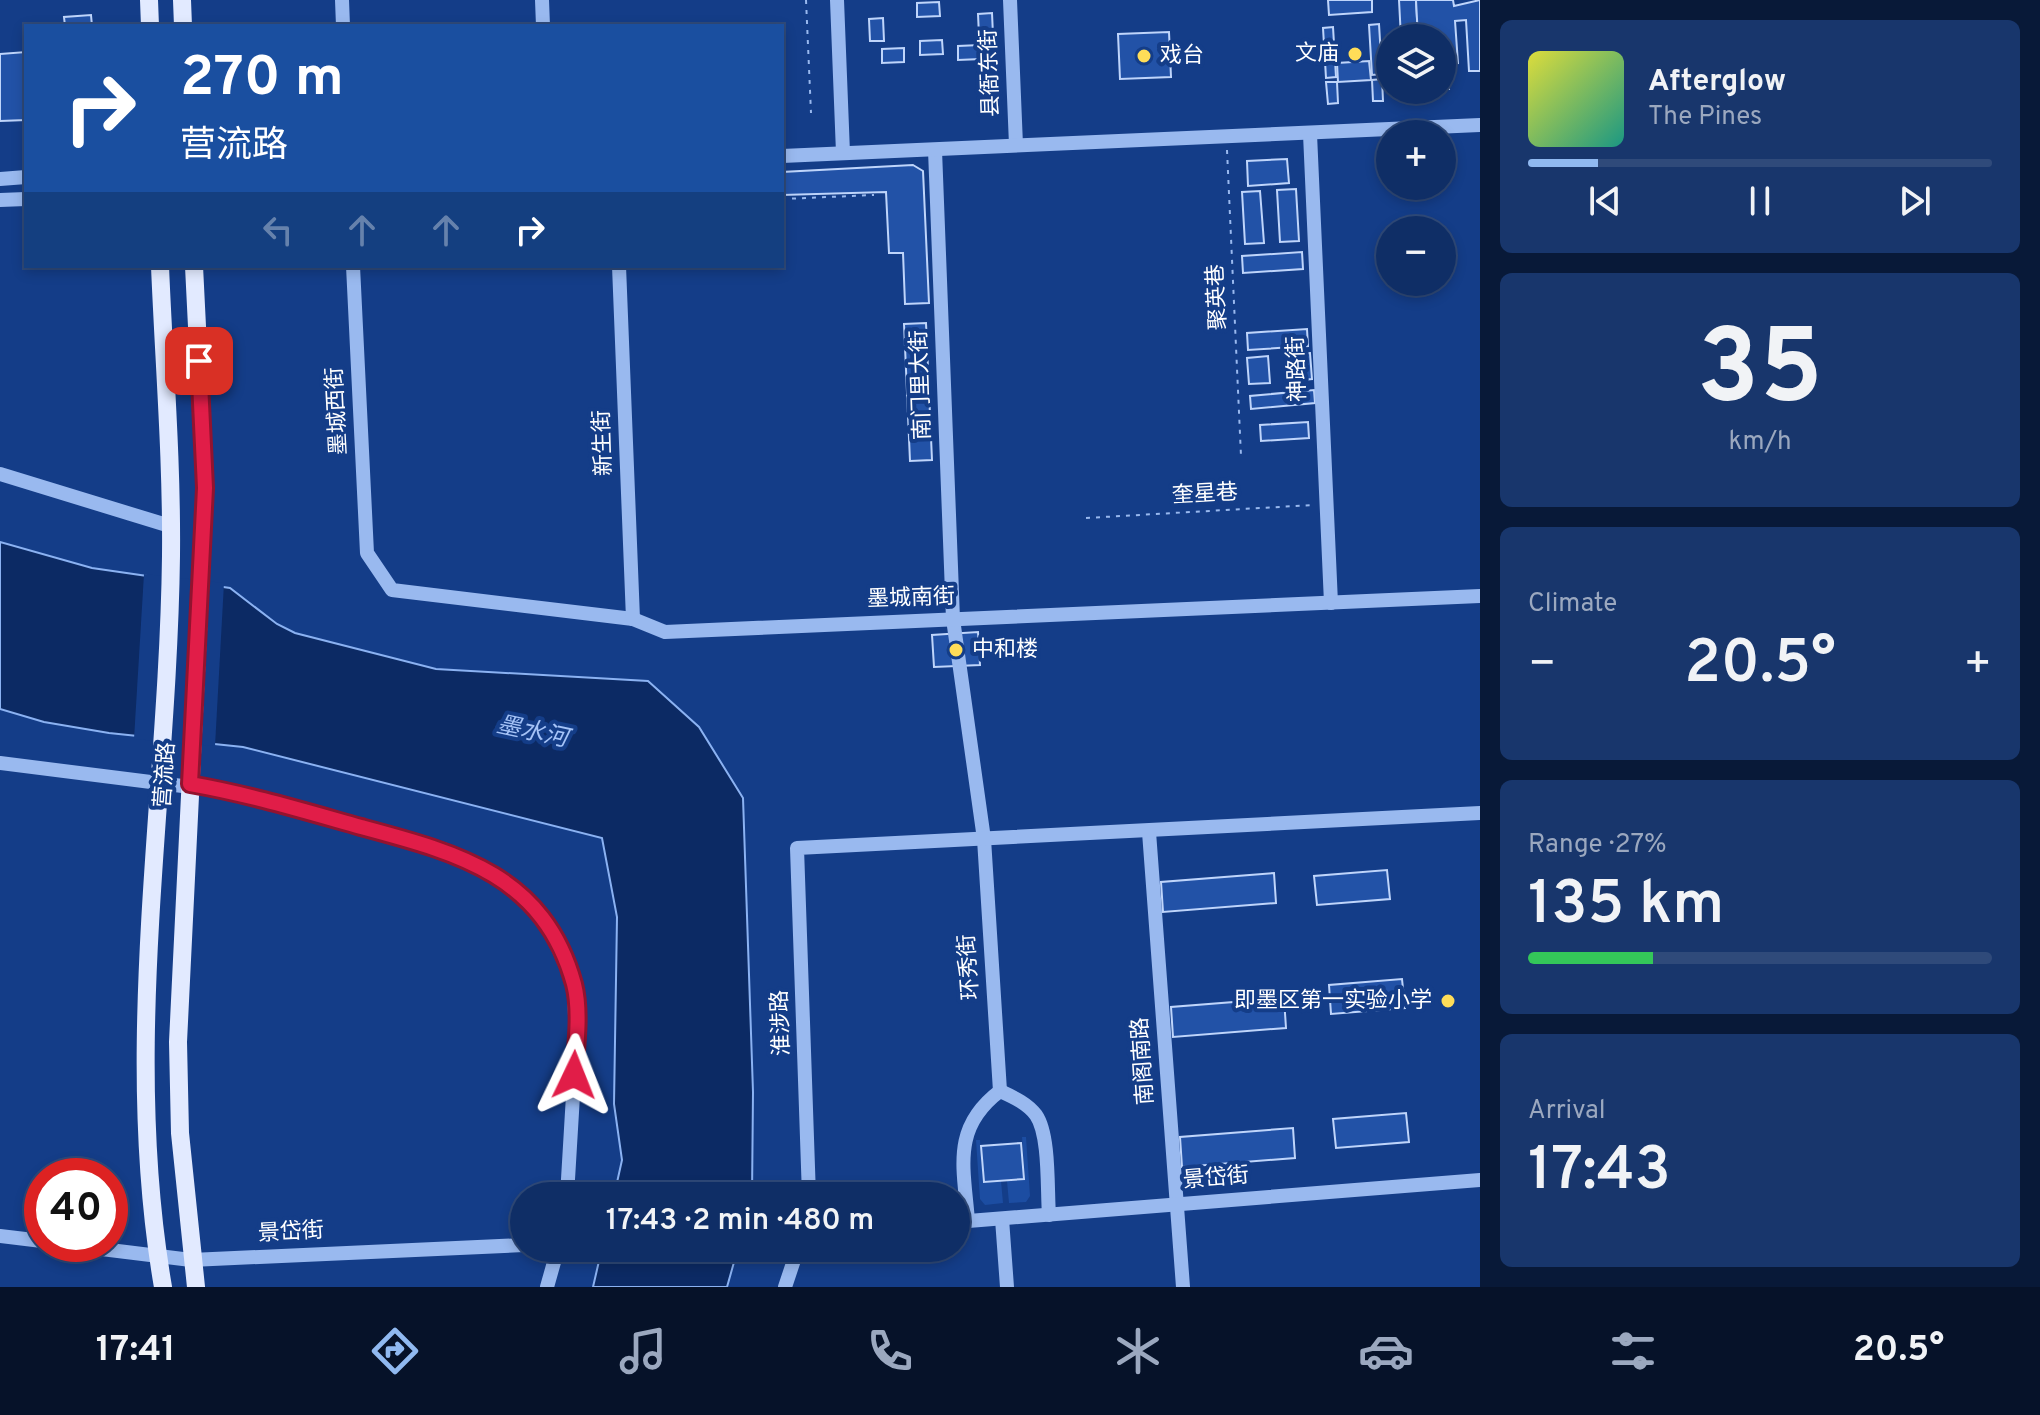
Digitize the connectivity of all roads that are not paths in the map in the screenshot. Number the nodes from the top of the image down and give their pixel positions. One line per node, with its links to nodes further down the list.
1 (149, 0): 7 (main road)
2 (182, 0): 8 (main road)
3 (342, 0): 9 (street)
4 (542, 0): 10 (street)
5 (837, 0): 15 (street)
6 (1010, 0): 13 (street, 县衙东街)
7 (150, 24)
8 (183, 24)
9 (343, 24)
10 (543, 24)
11 (1480, 125): 12 (street)
12 (1310, 134): 13 (street); 29 (street, 神路街)
13 (1016, 145): 14 (street)
14 (935, 150): 15 (street); 31 (street, 南门里大街)
15 (843, 153): 16 (street)
16 (784, 156)
17 (24, 177): 18 (street)
18 (0, 179)
19 (24, 199): 20 (street)
20 (0, 200)
21 (160, 268): 26 (main road, 营流路)
22 (194, 268): 34 (main road, 营流路)
23 (353, 268): 27 (street, 墨城西街)
24 (619, 268): 30 (street, 新生街)
25 (0, 474): 26 (street)
26 (170, 526): 33 (main road, 营流路)
27 (367, 553): 30 (street, 墨城南街)
28 (1480, 596): 29 (street, 墨城南街)
29 (1331, 603): 31 (street, 墨城南街)
30 (633, 619): 31 (street, 墨城南街)
31 (953, 619): 37 (street, 南门里大街)
32 (0, 763): 33 (street)
33 (157, 781): 34 (street); 51 (main road, 营流路)
34 (190, 784): 40 (street); 52 (main road, 营流路)
35 (1480, 813): 36 (street)
36 (1149, 832): 37 (street); 43 (street, 南阁南路)
37 (984, 839): 38 (street, 环秀街); 41 (street, 淮涉路)
38 (1000, 1091): 42 (street); 44 (street)
39 (1480, 1180): 43 (street, 景岱街)
40 (568, 1182)
41 (809, 1182)
42 (963, 1182)
43 (1177, 1204): 44 (street, 景岱街); 60 (street, 南阁南路)
44 (1049, 1215): 45 (street, 景岱街)
45 (1002, 1219): 46 (street, 景岱街); 59 (street)
46 (970, 1221)
47 (0, 1236): 48 (street)
48 (24, 1239)
49 (510, 1246): 52 (street, 景岱街)
50 (128, 1253): 51 (street, 景岱街)
51 (158, 1257): 52 (street, 景岱街); 55 (main road, 营流路)
52 (191, 1260): 56 (main road, 营流路)
53 (554, 1262): 57 (street)
54 (793, 1262): 58 (street)
55 (163, 1287)
56 (196, 1287)
57 (547, 1287)
58 (785, 1287)
59 (1007, 1287)
60 (1183, 1287)

